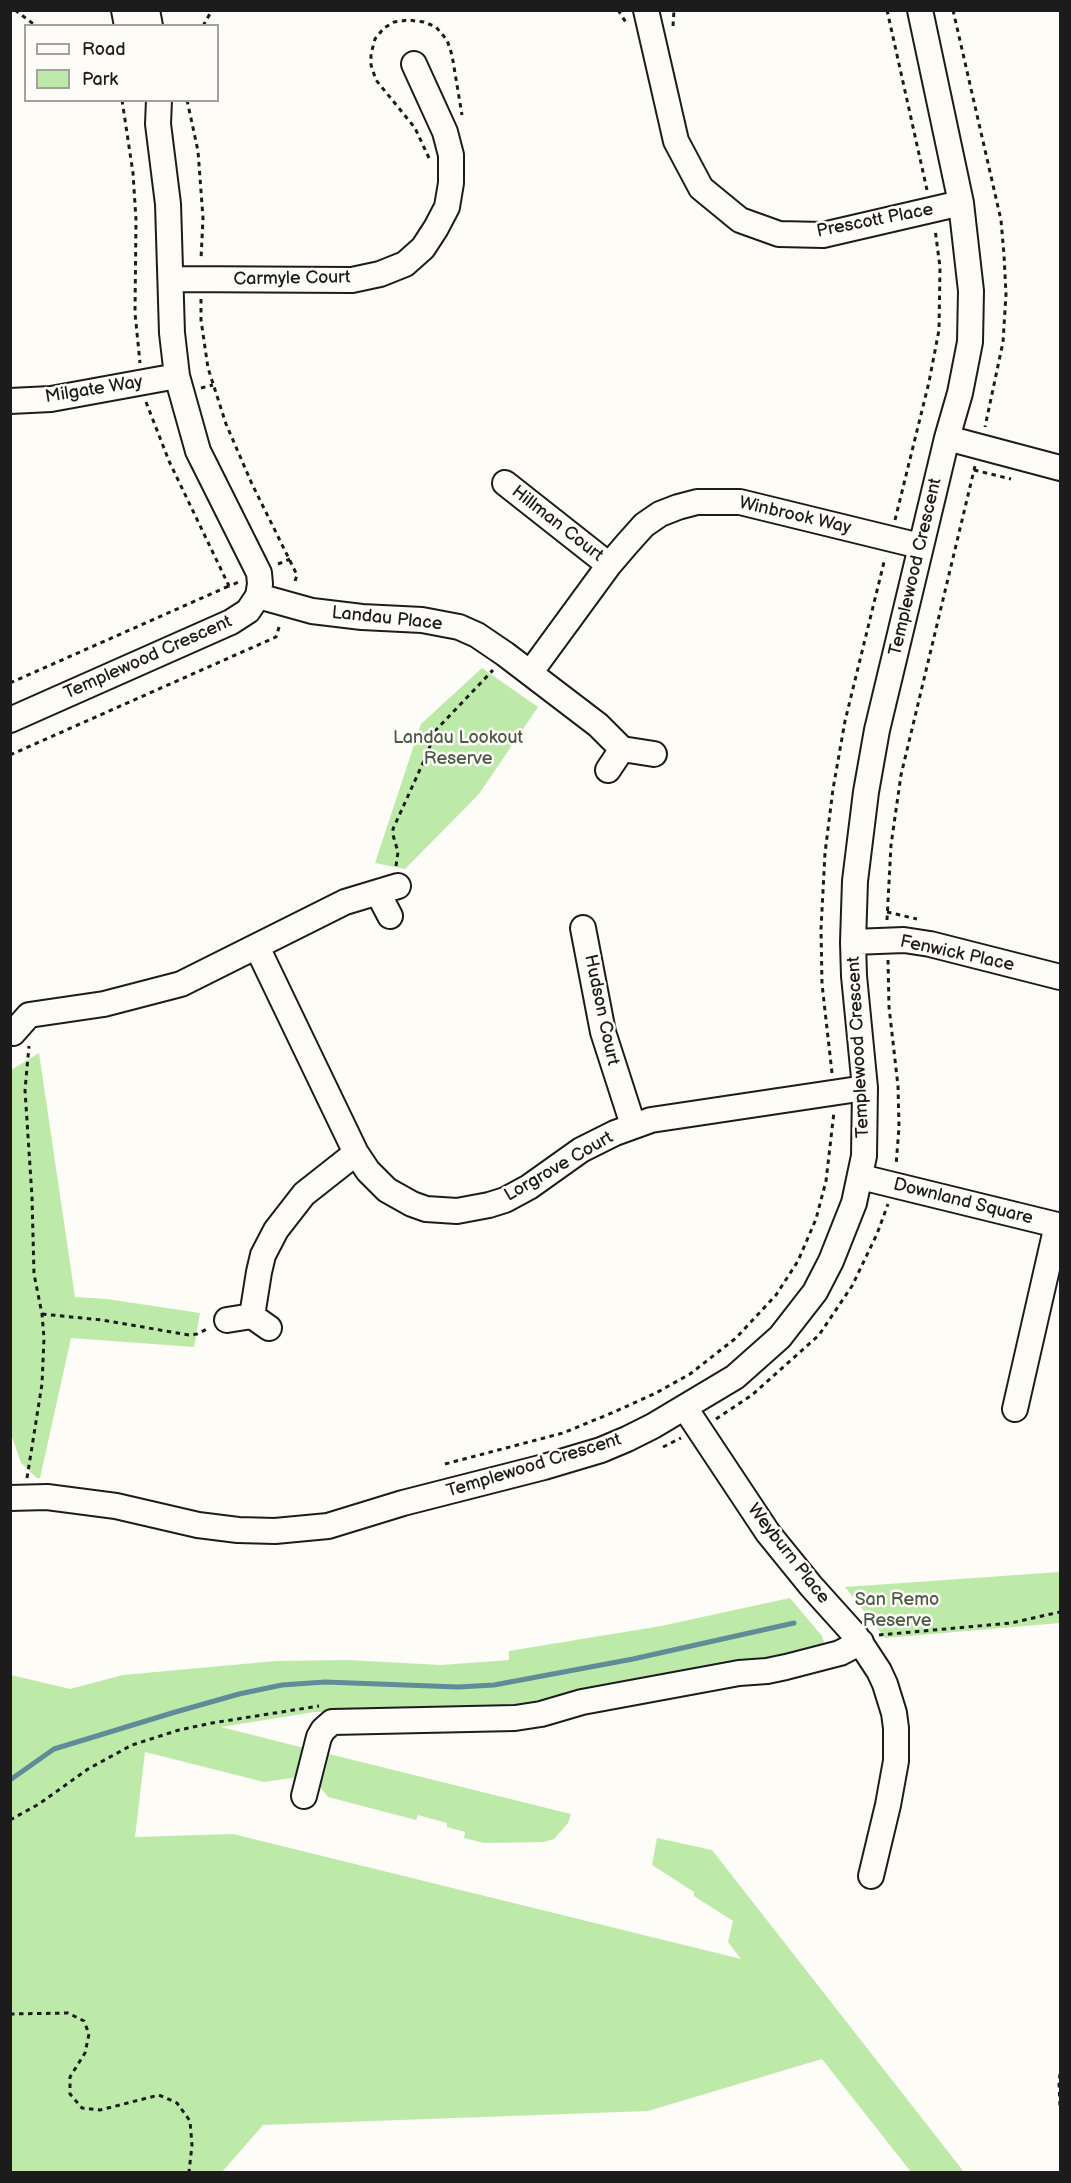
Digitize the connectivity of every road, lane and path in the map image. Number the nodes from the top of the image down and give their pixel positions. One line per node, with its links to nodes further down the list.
1 (15, 10): 8 (path)
2 (212, 10): 9 (path)
3 (618, 10): 10 (path)
4 (646, 10): 17 (street, Prescott Place)
5 (674, 10): 11 (path)
6 (887, 10): 17 (path)
7 (920, 10): 16 (street, Templewood Crescent)
8 (33, 24)
9 (204, 24)
10 (628, 27)
11 (673, 33)
12 (414, 64): 19 (street, Carmyle Court)
13 (159, 112): 19 (street)
14 (463, 119): 15 (path)
15 (429, 167)
16 (962, 203): 17 (street, Prescott Place); 22 (street, Templewood Crescent)
17 (934, 221): 18 (path); 25 (path)
18 (925, 234)
19 (171, 279): 20 (street)
20 (177, 376): 21 (street, Milgate Way); 29 (street)
21 (10, 401)
22 (947, 438): 23 (street); 26 (street, Templewood Crescent)
23 (1060, 468)
24 (505, 483): 27 (street, Hillman Court)
25 (890, 539): 26 (street, Winbrook Way); 27 (street, Winbrook Way); 46 (path)
26 (920, 546): 40 (street, Templewood Crescent)
27 (609, 565): 31 (street, Winbrook Way)
28 (229, 586): 32 (path)
29 (258, 596): 30 (street, Landau Place); 33 (street, Templewood Crescent)
30 (505, 654): 31 (street, Landau Place); 37 (path)
31 (530, 673): 34 (street, Landau Place)
32 (10, 683)
33 (10, 720)
34 (622, 749): 35 (street); 36 (street)
35 (654, 754)
36 (608, 770)
37 (388, 890): 38 (street); 41 (street)
38 (390, 916)
39 (583, 928): 47 (street, Hudson Court)
40 (853, 942): 42 (street, Fenwick Place); 45 (street, Templewood Crescent)
41 (257, 947): 43 (street); 48 (street, Lorgrove Court)
42 (1060, 977)
43 (25, 1004): 44 (street); 50 (path)
44 (13, 1033)
45 (865, 1088): 46 (street, Lorgrove Court); 49 (street, Templewood Crescent)
46 (831, 1106): 47 (street, Lorgrove Court); 54 (path)
47 (633, 1125): 48 (street, Lorgrove Court)
48 (356, 1153): 51 (street)
49 (861, 1177): 52 (street, Templewood Crescent); 53 (street, Downland Square)
50 (42, 1314): 51 (path); 55 (path)
51 (227, 1320)
52 (685, 1408): 56 (street, Templewood Crescent); 59 (street, Weyburn Place)
53 (1015, 1409)
54 (445, 1464)
55 (18, 1490): 56 (street, Templewood Crescent)
56 (86, 1503): 57 (street, Templewood Crescent)
57 (10, 1514)
58 (1060, 1612): 59 (path)
59 (858, 1639): 61 (street); 63 (street, Weyburn Place)
60 (321, 1706): 62 (path)
61 (304, 1796)
62 (10, 1820)
63 (871, 1876)
64 (10, 2014): 67 (path)
65 (1060, 2074): 66 (path)
66 (1060, 2106)
67 (189, 2172)

